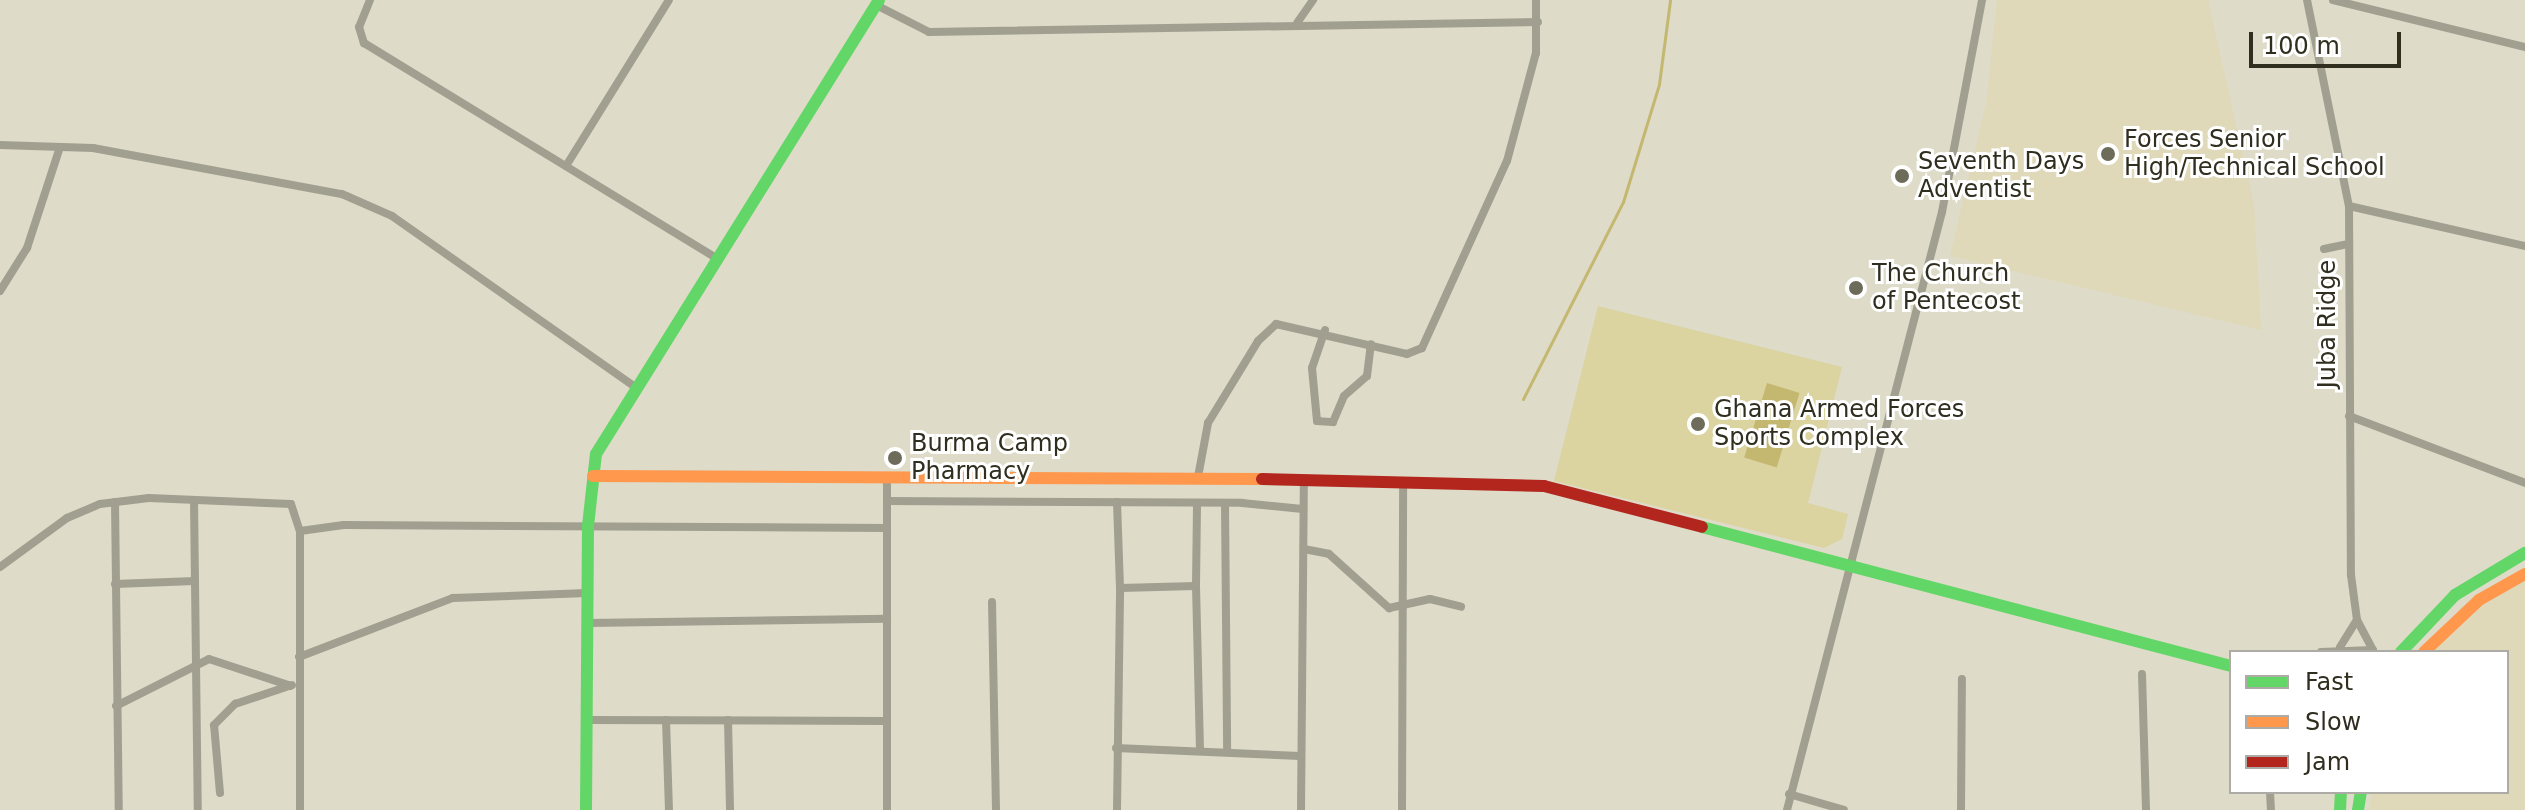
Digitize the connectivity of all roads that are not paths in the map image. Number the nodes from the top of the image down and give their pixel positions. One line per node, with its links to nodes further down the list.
1 (370, 0): 14 (street)
2 (669, 0): 14 (street)
3 (1313, 0): 10 (street)
4 (1536, 0): 9 (street)
5 (1982, 0): 43 (street)
6 (2307, 0): 15 (street, Juba Ridge)
7 (2333, 0): 11 (street)
8 (878, 2): 10 (street); 19 (street)
9 (1538, 22): 10 (street); 22 (street)
10 (1297, 23)
11 (2525, 47)
12 (0, 145): 13 (street)
13 (60, 147): 20 (street); 23 (street)
14 (566, 166): 19 (street)
15 (2349, 206): 16 (street, Juba Ridge); 17 (street)
16 (2348, 244): 18 (street); 24 (street, Juba Ridge)
17 (2525, 246)
18 (2324, 249)
19 (719, 260): 23 (street)
20 (0, 291)
21 (1325, 330): 22 (street); 22 (street); 26 (street)
22 (1371, 344)
23 (637, 388): 25 (street)
24 (2349, 416): 30 (street); 55 (street, Juba Ridge)
25 (593, 476): 27 (street); 38 (street)
26 (1198, 477): 27 (street); 29 (street)
27 (887, 478): 32 (street)
28 (1403, 480): 29 (street); 43 (street); 52 (street)
29 (1304, 481): 37 (street)
30 (2525, 483)
31 (194, 500): 33 (street); 40 (street); 46 (street)
32 (887, 501): 34 (street); 39 (street)
33 (115, 502): 44 (street); 47 (street)
34 (1117, 502): 36 (street); 49 (street)
35 (1225, 503): 36 (street); 37 (street); 74 (street)
36 (1197, 504): 48 (street)
37 (1303, 509): 41 (street)
38 (588, 526): 39 (street); 40 (street); 50 (street)
39 (887, 528): 54 (street)
40 (300, 531): 61 (street)
41 (1304, 549): 52 (street); 75 (street)
42 (2525, 553): 59 (street)
43 (1848, 566): 63 (street); 77 (street)
44 (0, 567)
45 (2525, 574): 60 (street)
46 (195, 581): 47 (street); 62 (street)
47 (115, 584): 67 (street)
48 (1196, 586): 49 (street); 73 (street)
49 (1120, 588): 72 (street)
50 (587, 593): 56 (street); 61 (street)
51 (992, 602): 85 (street)
52 (1400, 607): 53 (street); 88 (street)
53 (1461, 607)
54 (887, 619): 56 (street); 71 (street)
55 (2357, 620): 57 (street); 57 (street, Juba Ridge)
56 (588, 623): 68 (street)
57 (2340, 647): 58 (street)
58 (2329, 650)
59 (2403, 650)
60 (2426, 650)
61 (299, 657): 66 (street)
62 (194, 665): 66 (street); 67 (street); 79 (street)
63 (2229, 665)
64 (2142, 674): 92 (street)
65 (1962, 679): 91 (street)
66 (295, 684): 76 (street); 80 (street)
67 (116, 706): 78 (street)
68 (587, 720): 69 (street); 81 (street)
69 (666, 720): 70 (street); 82 (street)
70 (728, 720): 71 (street); 83 (street)
71 (887, 721): 84 (street)
72 (1116, 748): 73 (street); 86 (street)
73 (1200, 750): 74 (street)
74 (1227, 751): 75 (street)
75 (1300, 756): 87 (street)
76 (220, 793)
77 (1789, 794): 89 (street); 90 (street)
78 (119, 810)
79 (198, 810)
80 (300, 810)
81 (586, 810)
82 (669, 810)
83 (730, 810)
84 (887, 810)
85 (996, 810)
86 (1117, 810)
87 (1301, 810)
88 (1402, 810)
89 (1787, 810)
90 (1844, 810)
91 (1961, 810)
92 (2146, 810)

